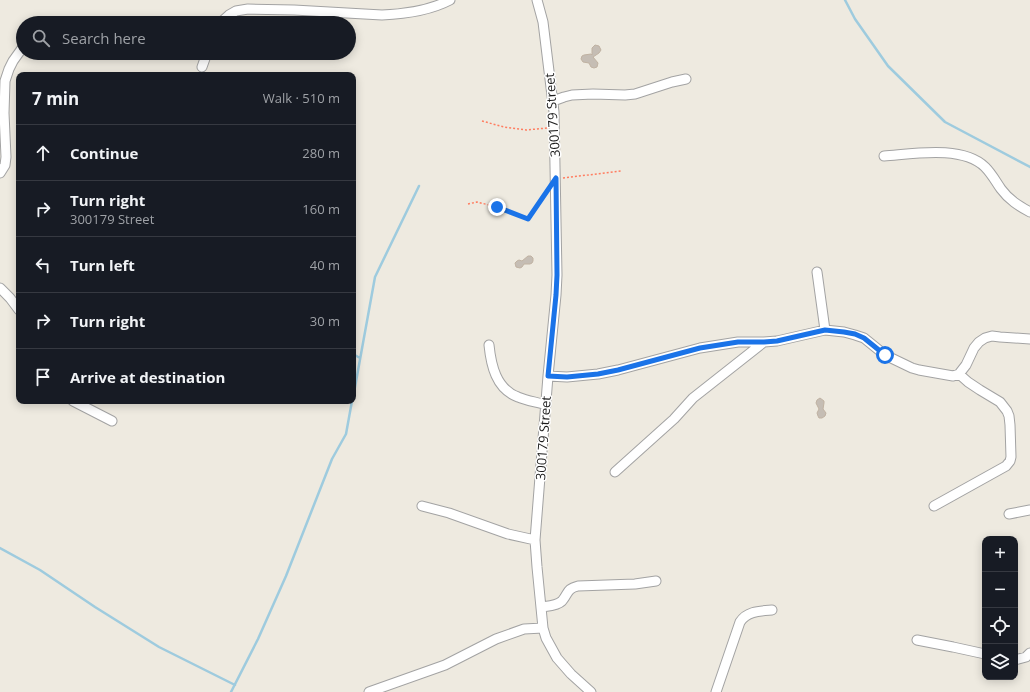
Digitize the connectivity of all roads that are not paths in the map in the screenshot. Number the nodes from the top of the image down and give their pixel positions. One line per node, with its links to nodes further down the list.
1 (450, 0): 3 (street)
2 (537, 0): 8 (street, 300179 Street)
3 (228, 16)
4 (16, 57): 10 (street)
5 (204, 60): 6 (street)
6 (202, 67)
7 (686, 79): 8 (street)
8 (553, 101): 20 (street, 300179 Street)
9 (884, 156): 11 (street)
10 (0, 173)
11 (1030, 212)
12 (817, 272): 15 (street)
13 (0, 288): 14 (street)
14 (16, 306)
15 (825, 330): 17 (street); 19 (street)
16 (1030, 339): 19 (street)
17 (764, 342): 20 (street); 24 (street)
18 (489, 345): 22 (street)
19 (959, 374): 26 (street)
20 (548, 376): 22 (street, 300179 Street)
21 (77, 404): 23 (street)
22 (546, 405): 29 (street, 300179 Street)
23 (112, 421)
24 (615, 472)
25 (422, 506): 29 (street)
26 (934, 506)
27 (1030, 510): 28 (street)
28 (1009, 514)
29 (535, 540): 31 (street, 300179 Street)
30 (656, 581): 31 (street)
31 (541, 607): 33 (street, 300179 Street)
32 (772, 610): 40 (street)
33 (543, 628): 38 (street); 39 (street, 300179 Street)
34 (916, 640): 35 (street)
35 (982, 653)
36 (1030, 653): 37 (street)
37 (1018, 659)
38 (369, 692)
39 (591, 692)
40 (716, 692)

